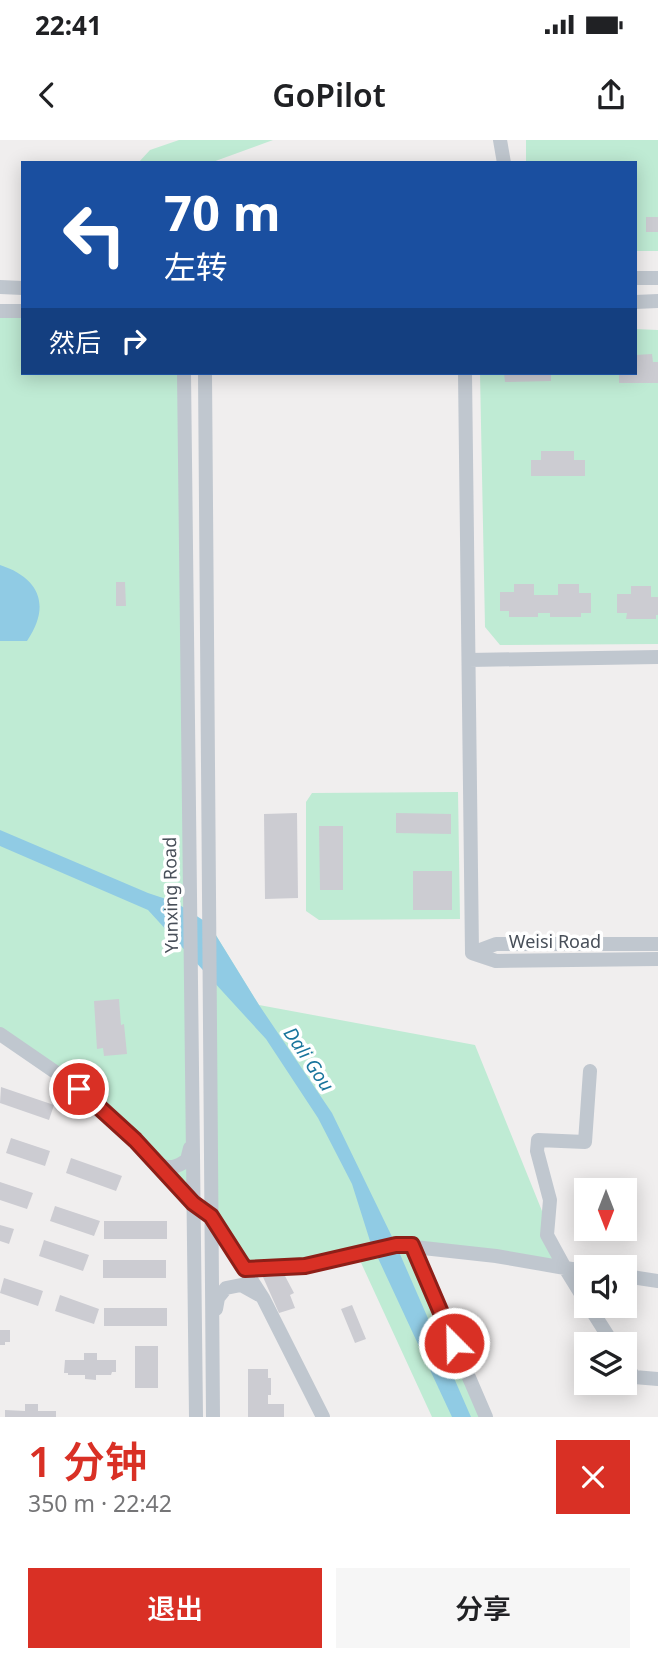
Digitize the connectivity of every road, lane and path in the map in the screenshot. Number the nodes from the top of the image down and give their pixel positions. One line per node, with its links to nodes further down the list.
1 (500, 140): 2 (street)
2 (504, 161)
3 (637, 278): 4 (street)
4 (658, 278)
5 (0, 287): 6 (street)
6 (21, 288)
7 (637, 302): 8 (street)
8 (658, 302)
9 (0, 311): 10 (street)
10 (21, 312)
11 (184, 375): 21 (street, Yunxing Road)
12 (205, 375): 24 (street)
13 (465, 375): 15 (street)
14 (658, 657): 15 (street)
15 (469, 660): 17 (street)
16 (658, 944): 17 (street, Weisi Road)
17 (472, 953): 18 (street, Weisi Road)
18 (658, 959)
19 (4, 1042): 22 (street)
20 (590, 1071): 26 (street)
21 (192, 1140): 22 (street); 23 (street, Yunxing Road)
22 (155, 1163): 23 (street)
23 (193, 1203): 24 (street); 36 (street, Yunxing Road)
24 (211, 1216): 27 (street); 33 (street)
25 (412, 1245): 26 (street); 27 (street); 39 (street)
26 (565, 1268): 28 (street); 31 (street)
27 (245, 1269): 32 (street)
28 (574, 1269)
29 (637, 1278): 30 (street)
30 (658, 1281)
31 (574, 1283)
32 (263, 1298): 33 (street); 38 (street)
33 (212, 1327): 37 (street)
34 (637, 1377): 35 (street)
35 (658, 1379)
36 (196, 1417)
37 (213, 1417)
38 (323, 1417)
39 (486, 1417)

